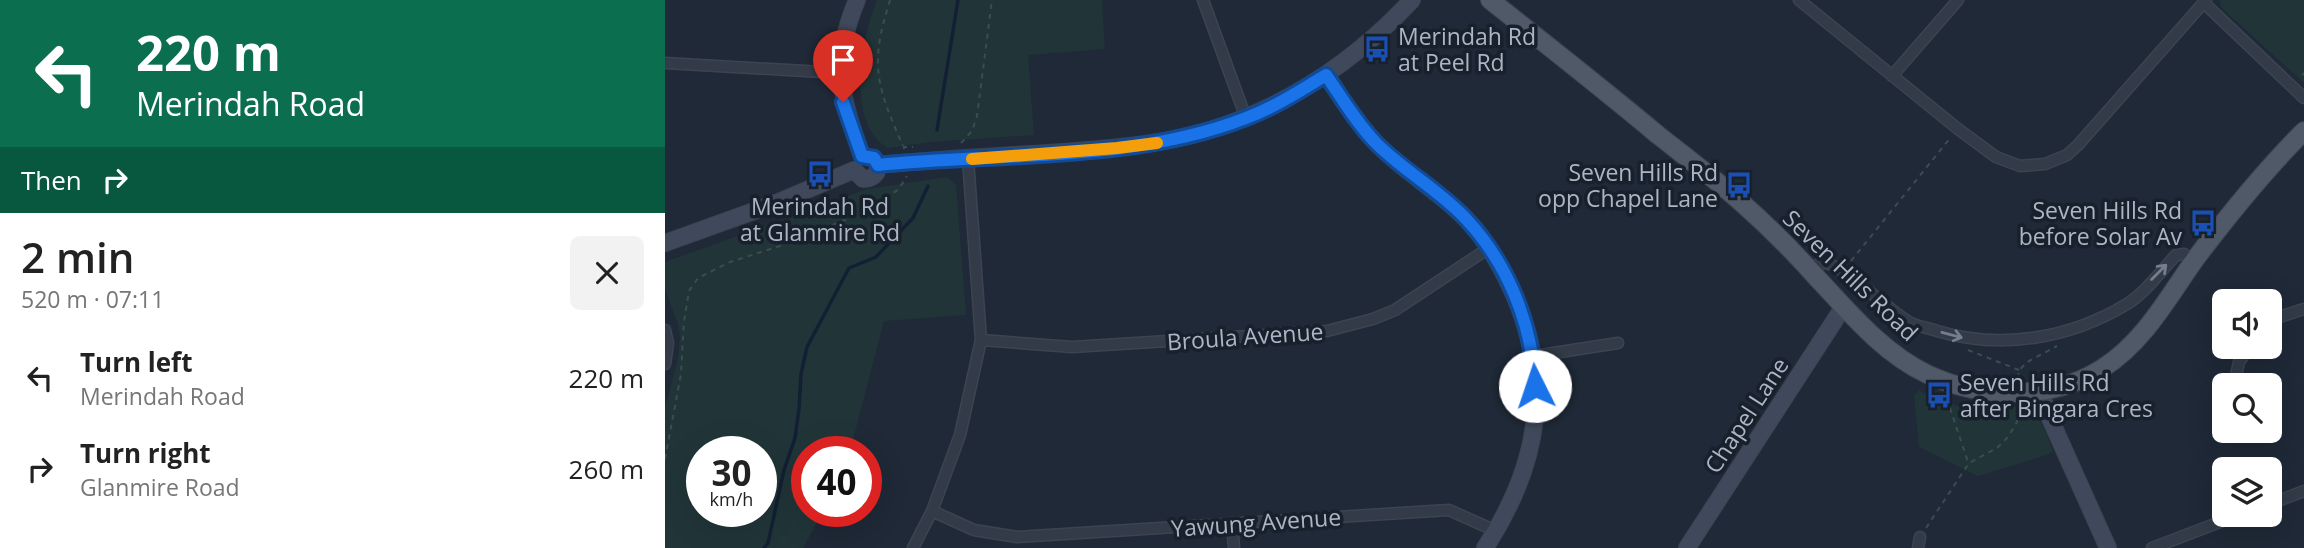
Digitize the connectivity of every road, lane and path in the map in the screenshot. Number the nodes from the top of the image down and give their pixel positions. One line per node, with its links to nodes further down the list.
1 (857, 0): 11 (main road)
2 (890, 0): 20 (path)
3 (992, 0): 18 (path)
4 (1203, 0): 15 (street)
5 (1412, 0): 12 (main road)
6 (1490, 0): 27 (main road, Seven Hills Road)
7 (1799, 0): 13 (street)
8 (1958, 0): 13 (street)
9 (2204, 1): 14 (street); 16 (street)
10 (665, 63): 11 (street)
11 (840, 74): 22 (main road)
12 (1326, 75): 15 (main road); 24 (main road)
13 (1892, 76): 16 (street)
14 (2304, 99)
15 (1246, 118): 21 (main road)
16 (1958, 129): 26 (path)
17 (2304, 131): 25 (main road, Seven Hills Road)
18 (961, 143)
19 (915, 147): 20 (path)
20 (905, 155): 21 (main road); 22 (main road); 43 (path)
21 (968, 159): 32 (street)
22 (858, 163): 23 (main road)
23 (665, 243)
24 (1489, 248): 32 (street, Broula Avenue); 36 (main road)
25 (2194, 261): 27 (street, one-way to 25); 40 (main road, Seven Hills Road)
26 (1846, 267)
27 (1808, 268): 28 (main road, Seven Hills Road)
28 (1844, 306): 40 (main road, Seven Hills Road); 55 (main road, Chapel Lane)
29 (2304, 309): 30 (street)
30 (2282, 316)
31 (665, 330): 37 (street)
32 (981, 340): 47 (street)
33 (1618, 343): 36 (street)
34 (2056, 346): 38 (path)
35 (1967, 350): 38 (path)
36 (1534, 355): 50 (main road)
37 (665, 365)
38 (2019, 370): 39 (path)
39 (2018, 379)
40 (2040, 390): 56 (main road)
41 (1950, 408): 44 (path)
42 (2018, 408): 44 (path)
43 (665, 459)
44 (1969, 463): 51 (path)
45 (2304, 491): 46 (street)
46 (2282, 499)
47 (932, 511): 48 (street, Yawung Avenue); 52 (street)
48 (1232, 523): 50 (street, Yawung Avenue); 53 (street)
49 (2212, 525): 57 (street)
50 (1496, 531): 54 (main road)
51 (1919, 542)
52 (913, 548)
53 (1234, 548)
54 (1485, 548)
55 (1687, 548)
56 (2108, 548)
57 (2153, 548)

